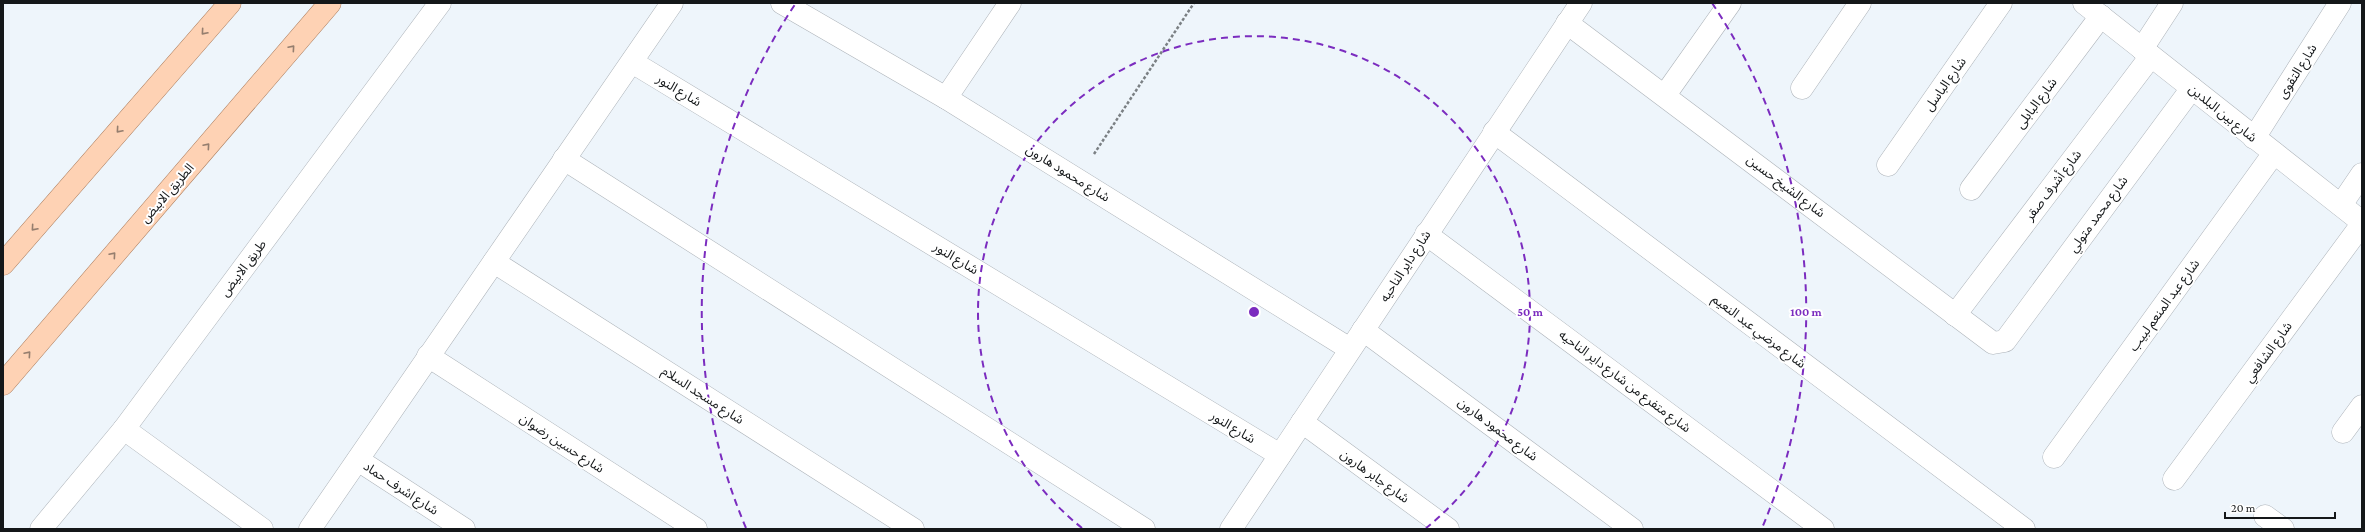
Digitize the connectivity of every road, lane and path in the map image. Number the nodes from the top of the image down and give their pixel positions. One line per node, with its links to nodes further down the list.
1 (230, 3): 35 (main road, one-way to 35)
2 (330, 3): 41 (main road, الطريق الابيض, one-way to 2)
3 (440, 3): 44 (street, طريق الابيض)
4 (672, 3): 18 (street)
5 (782, 3): 22 (street, شارع محمود هارون)
6 (1010, 3): 22 (street)
7 (1194, 3): 29 (path)
8 (1581, 3): 16 (street, شارع داير الناحيه)
9 (1730, 3): 21 (street)
10 (1860, 3): 19 (street)
11 (2001, 3): 27 (street, شارع الباسل)
12 (2084, 3): 15 (street, شارع بين البلدين)
13 (2172, 3): 17 (street, شارع أشرف صقر)
14 (2340, 3): 24 (street, شارع التقوى)
15 (2101, 16): 17 (street, شارع بين البلدين); 30 (street, شارع البابلى)
16 (1567, 23): 21 (street, شارع الشيخ حسين); 23 (street, شارع داير الناحيه)
17 (2147, 52): 20 (street, شارع بين البلدين); 36 (street, شارع أشرف صقر)
18 (632, 62): 26 (street); 46 (street, شارع النور)
19 (1802, 88)
20 (2192, 88): 24 (street, شارع بين البلدين); 38 (street, شارع محمد متولي)
21 (1665, 95): 36 (street, شارع الشيخ حسين)
22 (946, 98): 29 (street, شارع محمود هارون)
23 (1494, 132): 33 (street, شارع داير الناحيه); 62 (street, شارع مرضي عبد النعيم)
24 (2254, 138): 25 (street, شارع بين البلدين)
25 (2274, 152): 31 (street, شارع بين البلدين); 47 (street, شارع عبد المنعم لبيب)
26 (564, 159): 34 (street); 58 (street)
27 (1888, 165)
28 (2362, 174): 31 (street)
29 (1078, 179): 39 (street, شارع محمود هارون)
30 (1971, 189)
31 (2342, 206): 32 (street, شارع بين البلدين)
32 (2362, 223): 49 (street, شارع الشافعي)
33 (1426, 234): 37 (street, شارع داير الناحيه); 61 (street, شارع متفرع من شارع داير الناحيه)
34 (494, 262): 40 (street); 57 (street, شارع مسجد السلام)
35 (3, 264)
36 (1956, 315): 38 (street, شارع الشيخ حسين)
37 (1363, 330): 39 (street, شارع داير الناحيه); 60 (street, شارع محمود هارون)
38 (2005, 341)
39 (1350, 349): 43 (street, شارع داير الناحيه)
40 (428, 356): 48 (street); 56 (street, شارع حسين رضوان)
41 (3, 384)
42 (2362, 406): 45 (street)
43 (1302, 422): 46 (street, شارع داير الناحيه); 59 (street, شارع جابر هارون)
44 (124, 429): 52 (street, طريق الابيض); 53 (street)
45 (2343, 432)
46 (1280, 455): 51 (street, شارع داير الناحيه)
47 (2054, 457)
48 (358, 460): 54 (street); 55 (street, شارع اشرف حماد)
49 (2174, 479)
50 (2265, 516): 63 (street)
51 (1240, 526)
52 (42, 529)
53 (262, 529)
54 (310, 529)
55 (464, 529)
56 (696, 529)
57 (913, 529)
58 (1144, 529)
59 (1448, 529)
60 (1632, 529)
61 (1823, 529)
62 (2024, 529)
63 (2283, 529)

